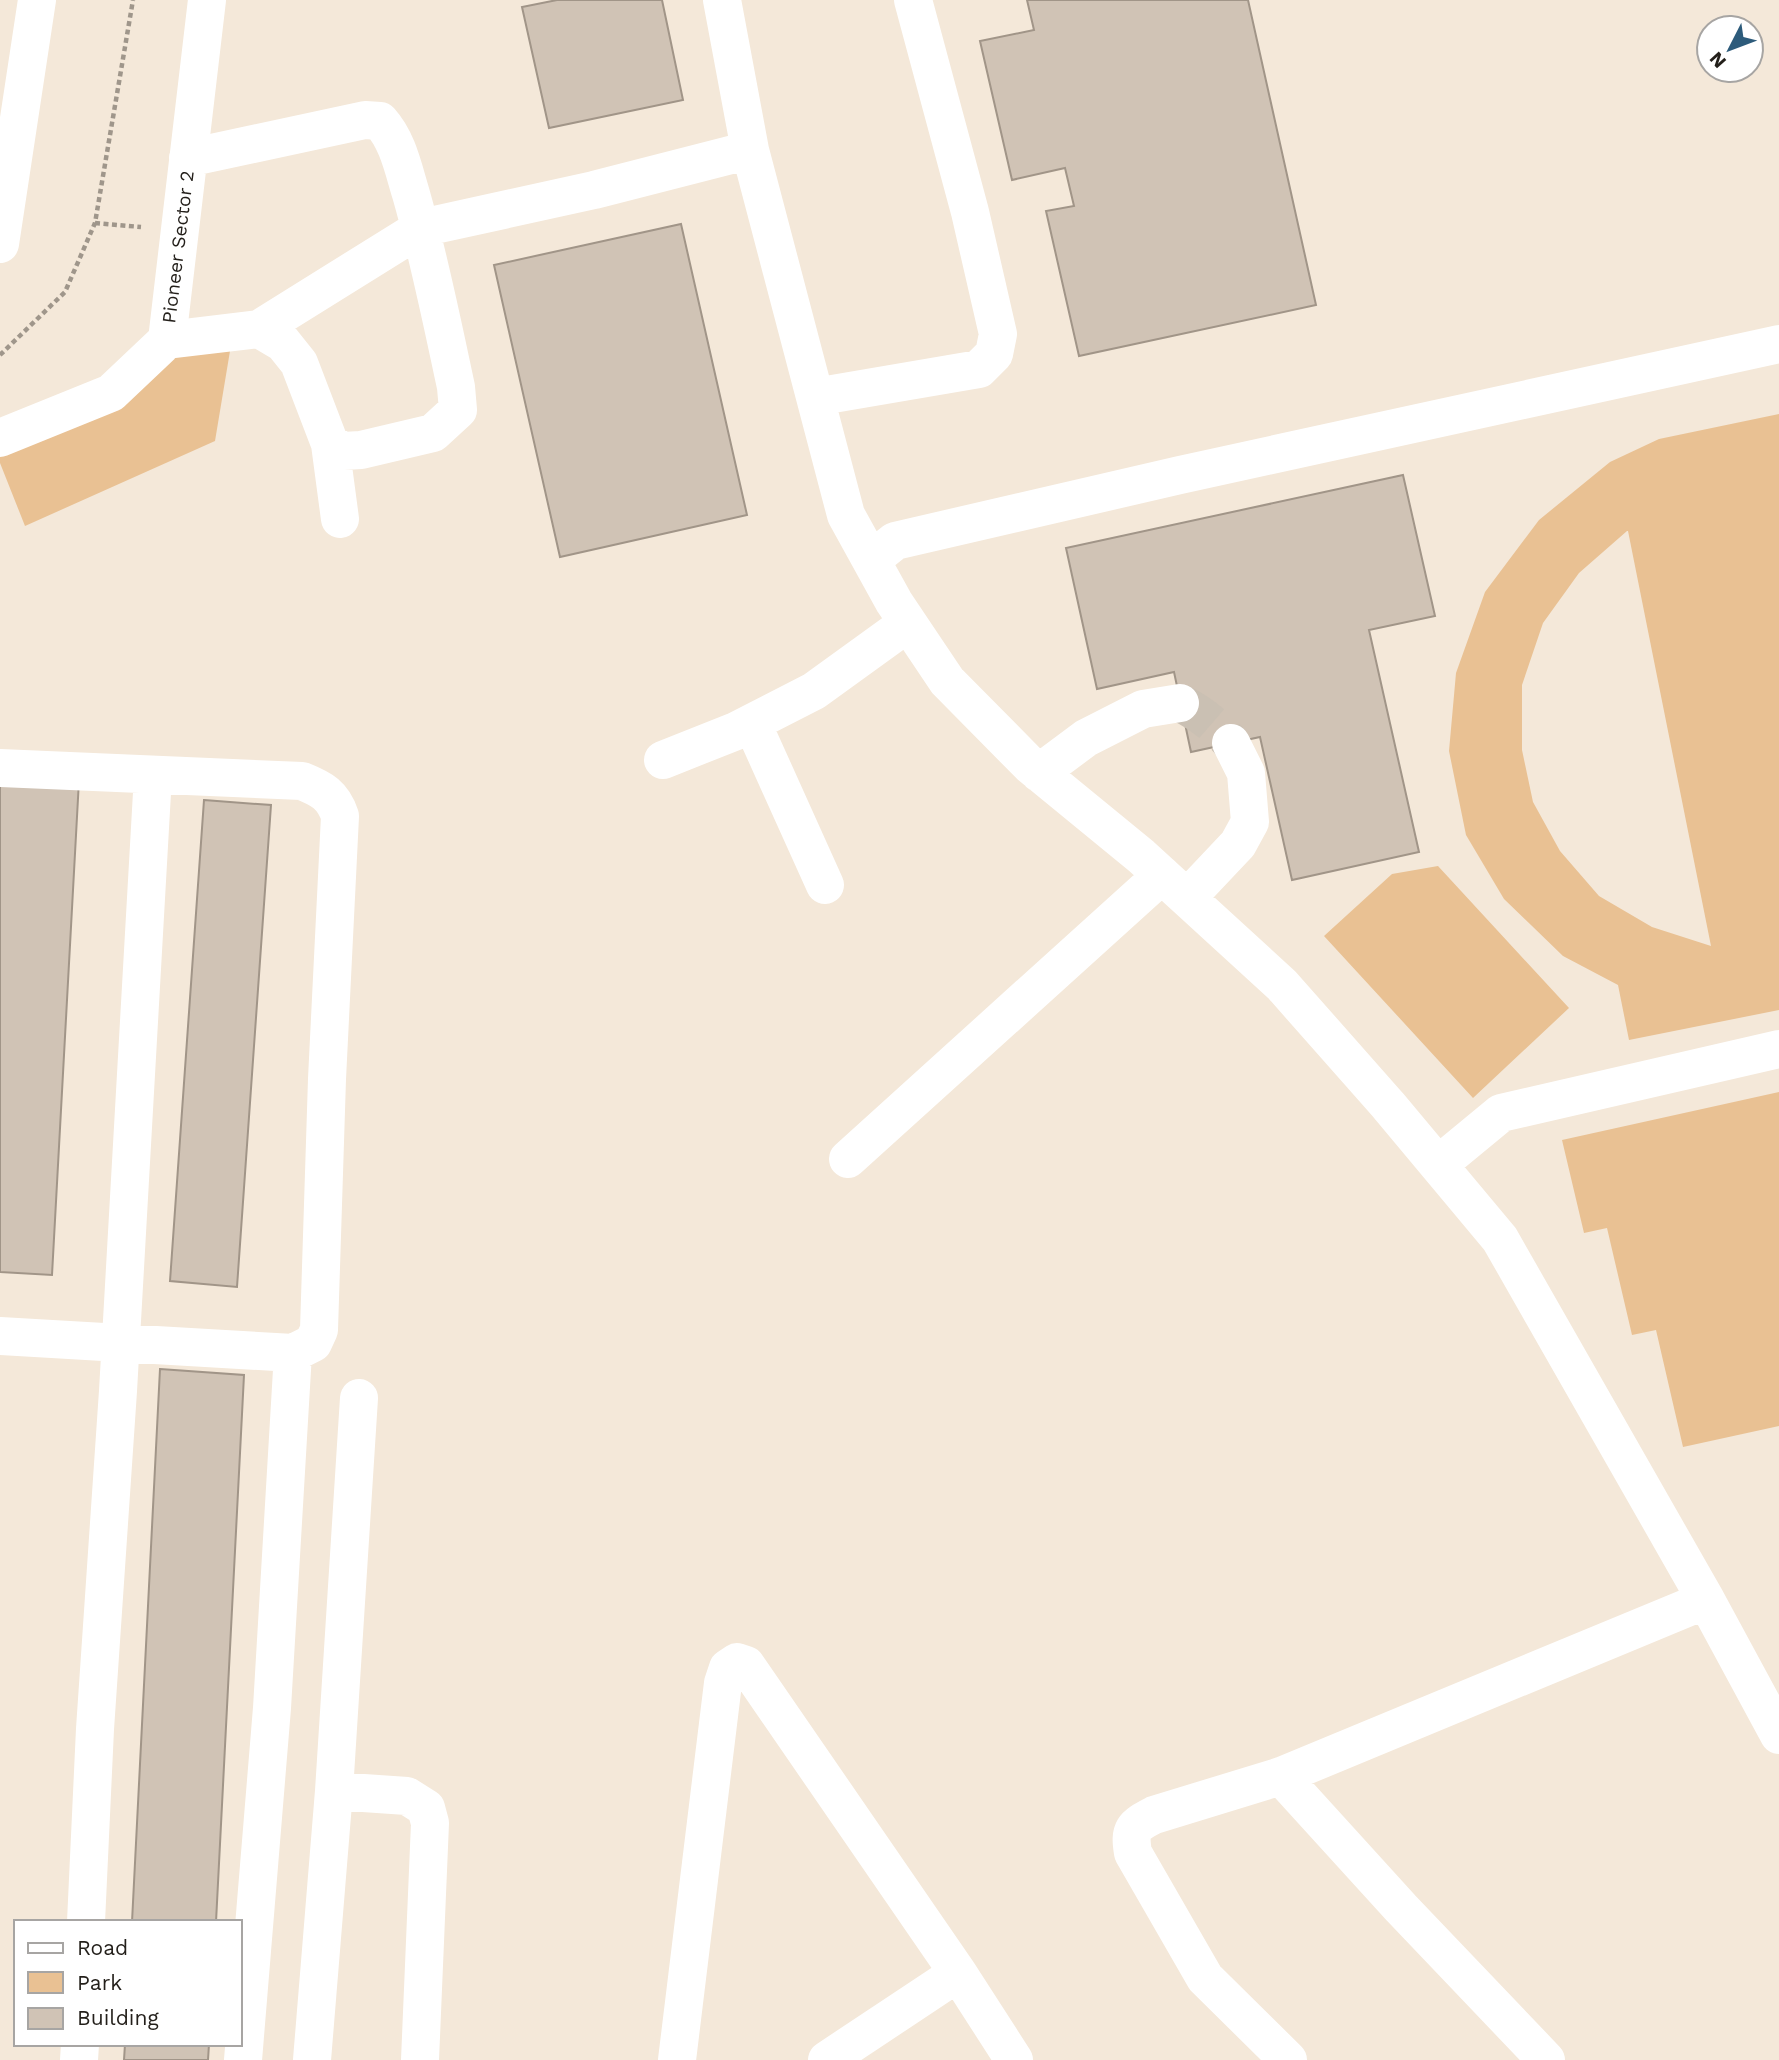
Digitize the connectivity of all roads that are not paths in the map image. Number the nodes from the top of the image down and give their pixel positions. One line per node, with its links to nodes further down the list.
1 (37, 0): 8 (street)
2 (207, 0): 6 (street, Pioneer Sector 2)
3 (722, 0): 5 (street)
4 (913, 0): 12 (street)
5 (750, 150): 7 (street); 12 (street)
6 (188, 158): 7 (street); 10 (street, Pioneer Sector 2)
7 (421, 228): 9 (street); 14 (street)
8 (0, 244)
9 (259, 329): 10 (street); 14 (street)
10 (167, 340): 13 (street, Pioneer Sector 2)
11 (1779, 344): 16 (street)
12 (815, 397): 16 (street)
13 (0, 438)
14 (330, 444): 15 (street)
15 (340, 519)
16 (871, 560): 17 (street)
17 (908, 623): 19 (street); 23 (street)
18 (1180, 703): 23 (street)
19 (752, 723): 21 (street); 25 (street)
20 (1231, 743): 26 (street)
21 (663, 760)
22 (0, 768): 24 (street)
23 (1039, 773): 26 (street)
24 (153, 775): 31 (street); 32 (street)
25 (825, 885)
26 (1175, 887): 28 (street); 29 (street)
27 (1779, 1049): 29 (street)
28 (848, 1159)
29 (1438, 1165): 34 (street)
30 (0, 1336): 31 (street)
31 (121, 1341): 32 (street); 38 (street)
32 (293, 1353): 40 (street)
33 (359, 1398): 37 (street)
34 (1706, 1600): 35 (street); 36 (street)
35 (1779, 1735)
36 (1281, 1776): 46 (street); 47 (street)
37 (334, 1791): 41 (street); 42 (street)
38 (86, 1920)
39 (958, 1973): 43 (street); 44 (street); 45 (street)
40 (243, 2060)
41 (312, 2060)
42 (419, 2060)
43 (677, 2060)
44 (827, 2060)
45 (1014, 2060)
46 (1287, 2060)
47 (1546, 2060)

